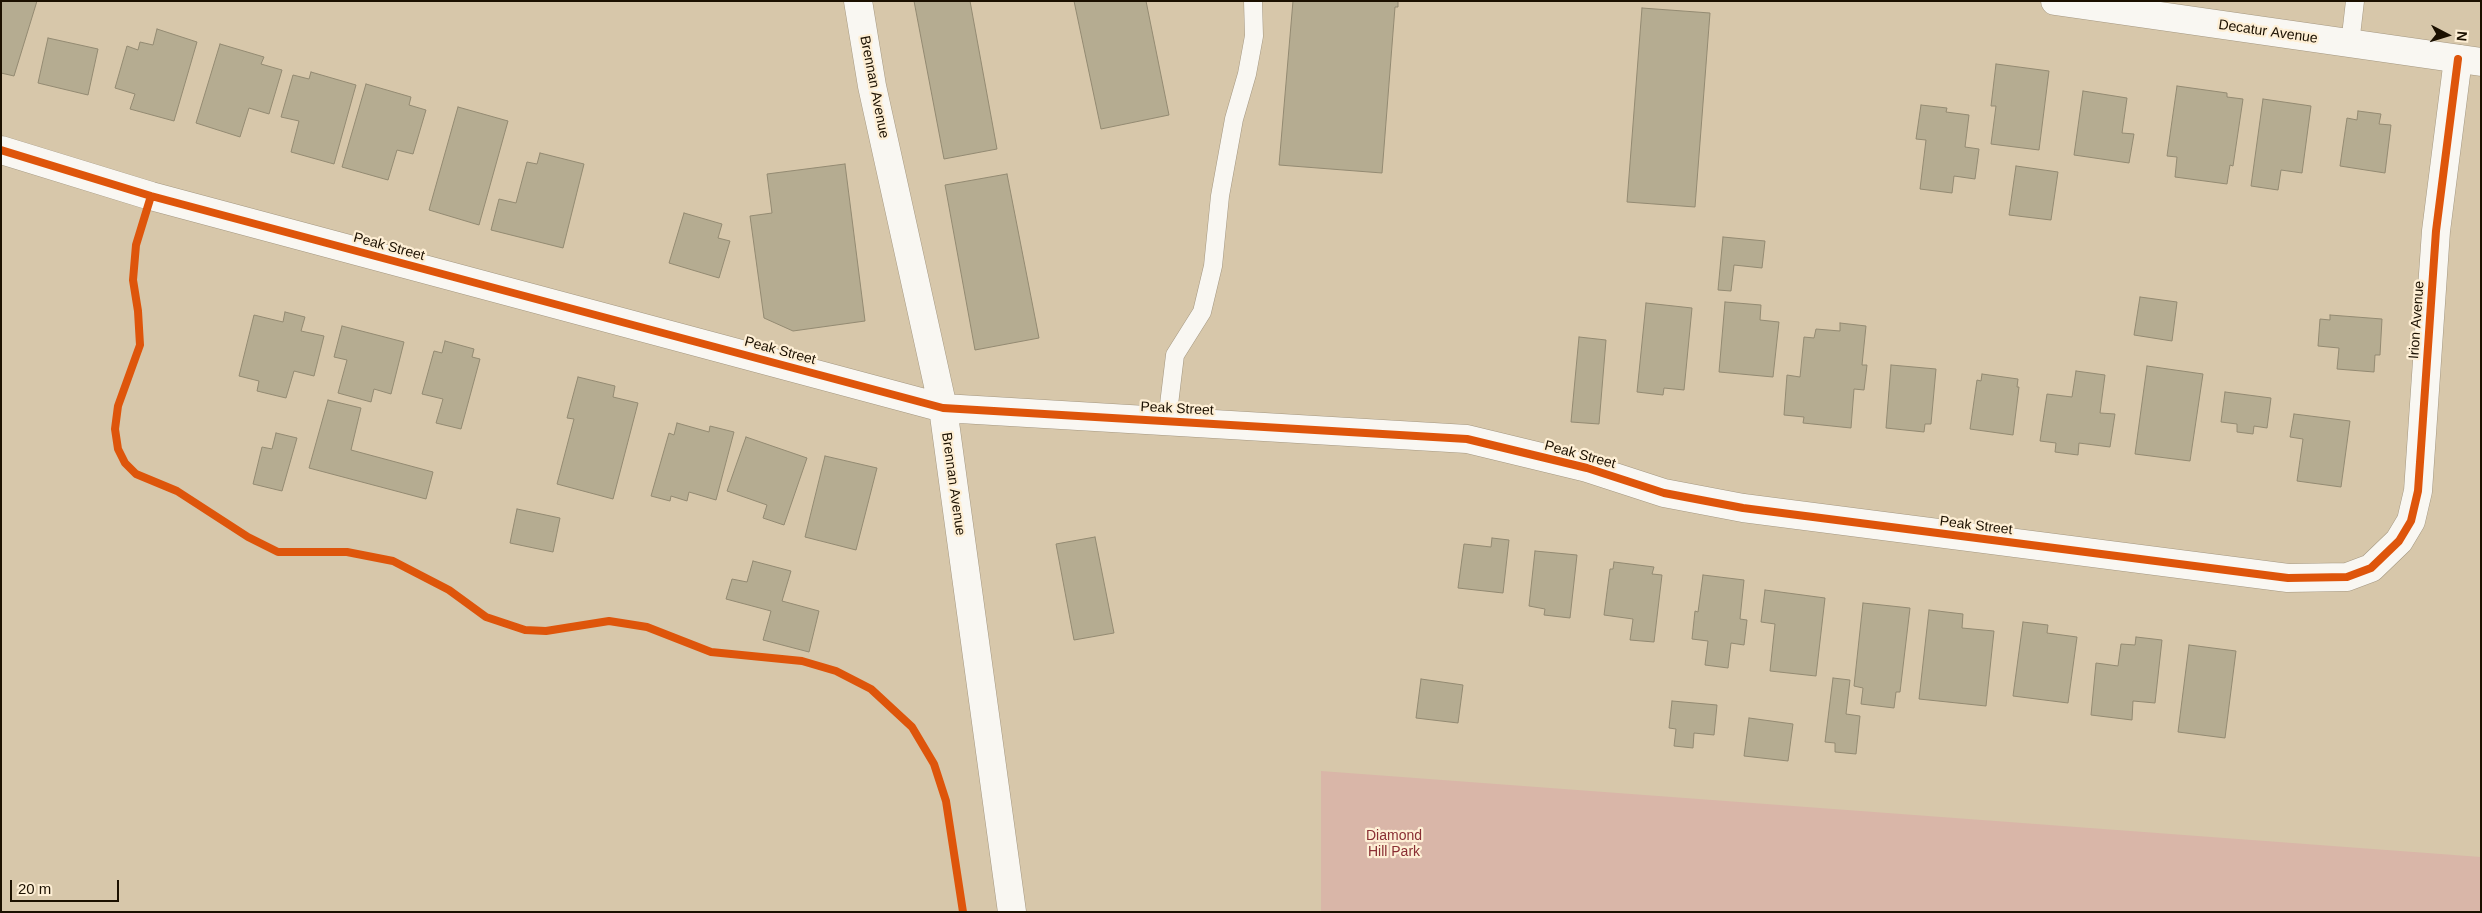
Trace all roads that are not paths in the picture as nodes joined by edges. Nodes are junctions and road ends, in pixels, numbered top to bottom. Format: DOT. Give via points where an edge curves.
graph roads {
  1 [pos="858,1"];
  2 [pos="1253,1"];
  3 [pos="2055,1"];
  4 [pos="2355,1"];
  5 [pos="2350,44"];
  6 [pos="2469,60"];
  7 [pos="1,150"];
  8 [pos="943,408"];
  9 [pos="1167,421"];
  10 [pos="2371,568"];
  11 [pos="1012,912"];
  1 -- 8 [label="street, Brennan Avenue" via="872,86"];
  2 -- 9 [label="lane" via="1254,36 1220,196 1213,266 1202,312 1175,355"];
  3 -- 5 [label="street, Decatur Avenue"];
  4 -- 5 [label="lane"];
  5 -- 6 [label="street, Decatur Avenue"];
  6 -- 10 [label="street, Irion Avenue" via="2436,231 2418,491 2411,521 2399,542"];
  7 -- 8 [label="street, Peak Street" via="160,198"];
  8 -- 9 [label="street, Peak Street"];
  8 -- 11 [label="street, Brennan Avenue"];
  9 -- 10 [label="street, Peak Street" via="1467,439 1587,468 1664,493 1743,508 2288,578 2347,576"];
}
